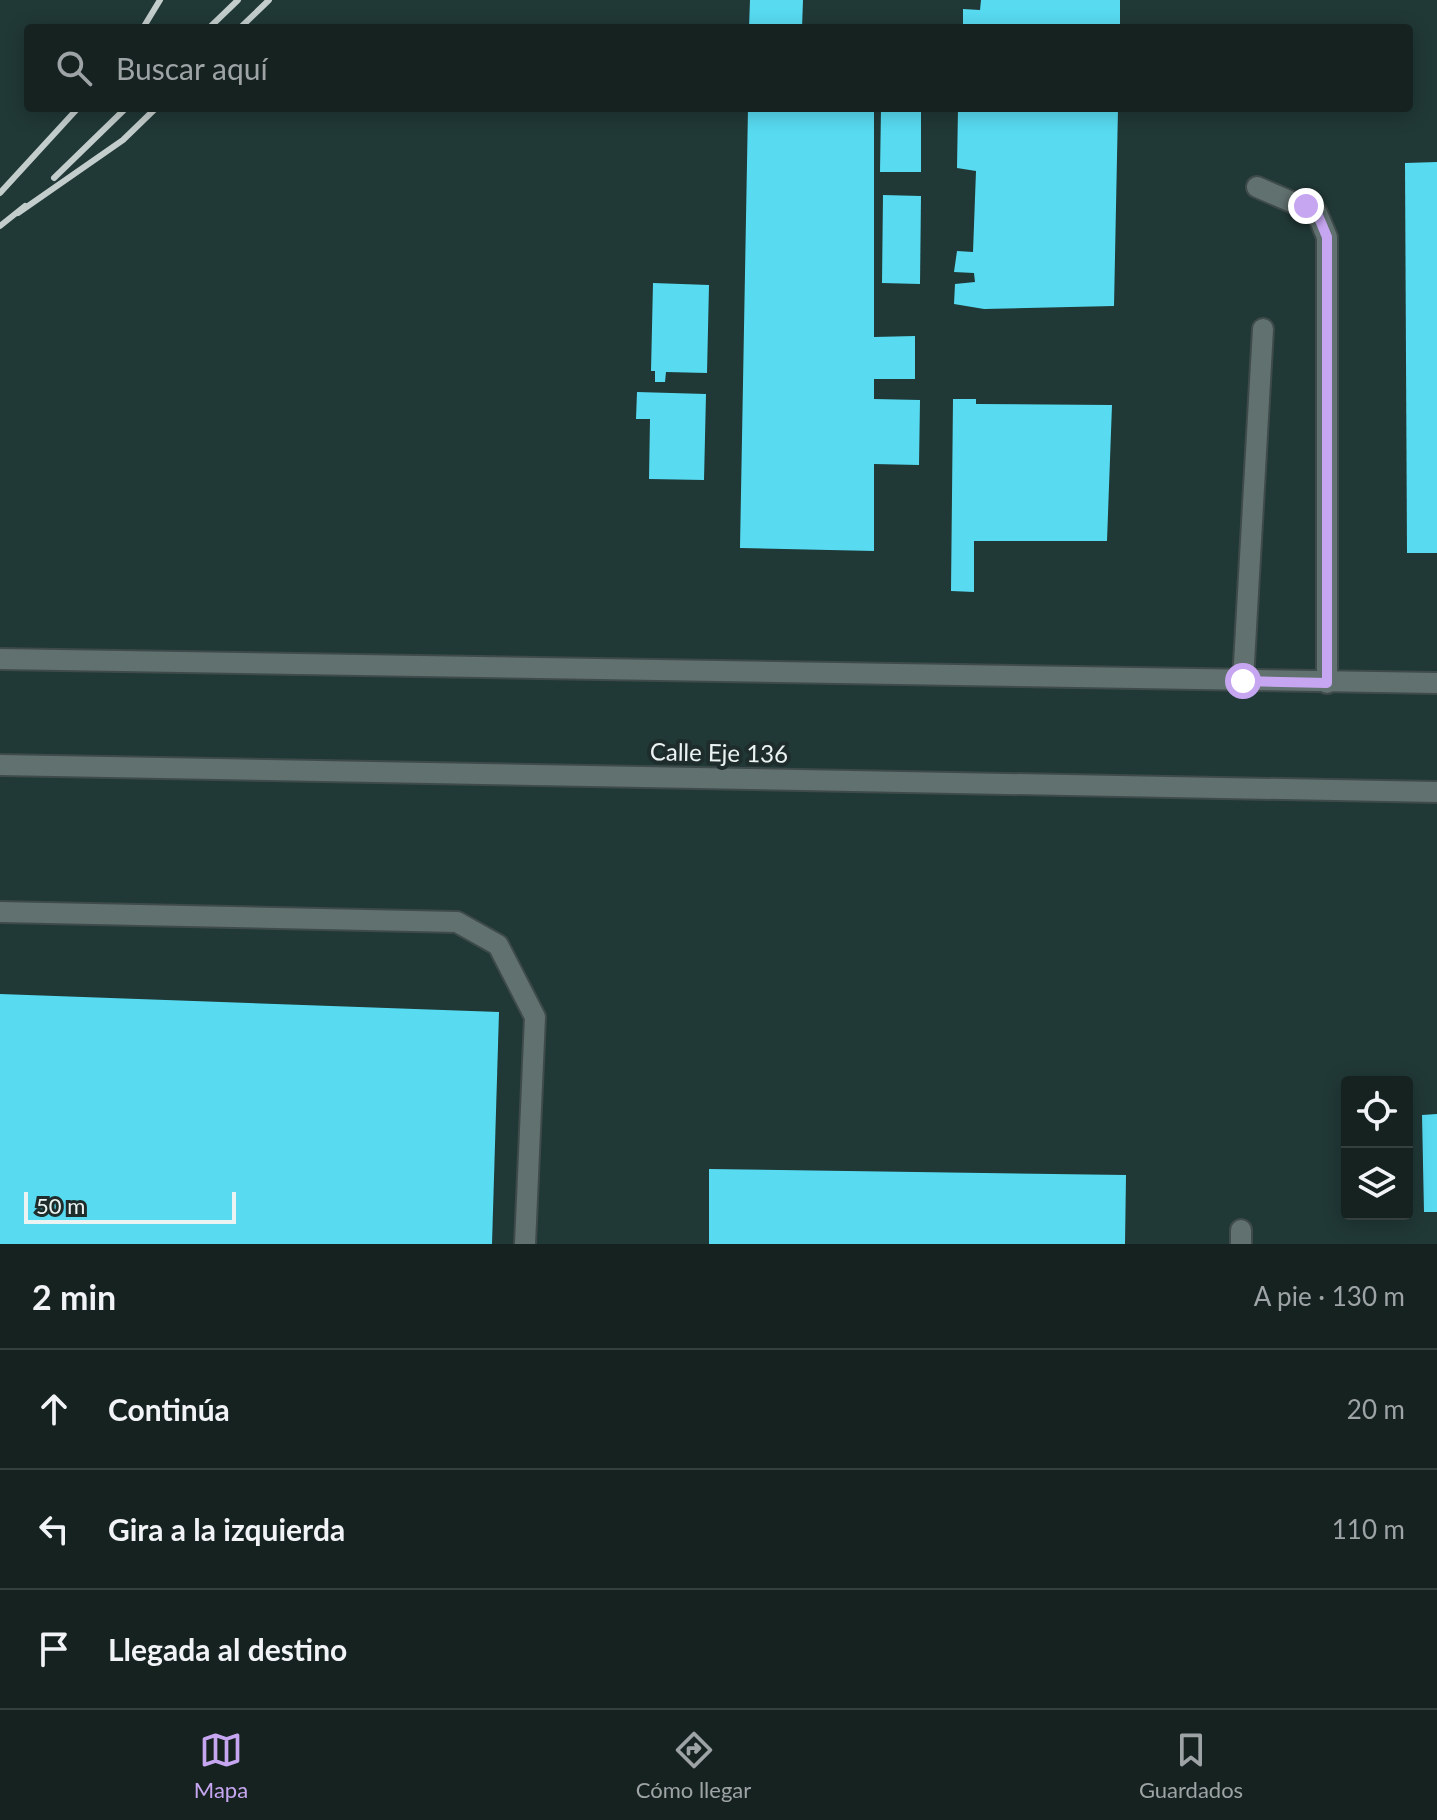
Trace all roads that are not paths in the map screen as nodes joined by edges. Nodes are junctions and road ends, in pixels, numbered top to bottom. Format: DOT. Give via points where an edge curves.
graph roads {
  1 [pos="1257,187"];
  2 [pos="1263,329"];
  3 [pos="0,659"];
  4 [pos="1243,681"];
  5 [pos="1327,683"];
  6 [pos="1437,683"];
  7 [pos="0,765"];
  8 [pos="1437,792"];
  9 [pos="0,912"];
  10 [pos="525,1244"];
  1 -- 5 [label="street" via="1317,213 1327,237"];
  2 -- 4 [label="street"];
  3 -- 4 [label="street"];
  4 -- 5 [label="street"];
  5 -- 6 [label="street"];
  7 -- 8 [label="street, Calle Eje 136"];
  9 -- 10 [label="street" via="457,922 498,945 535,1017"];
}
